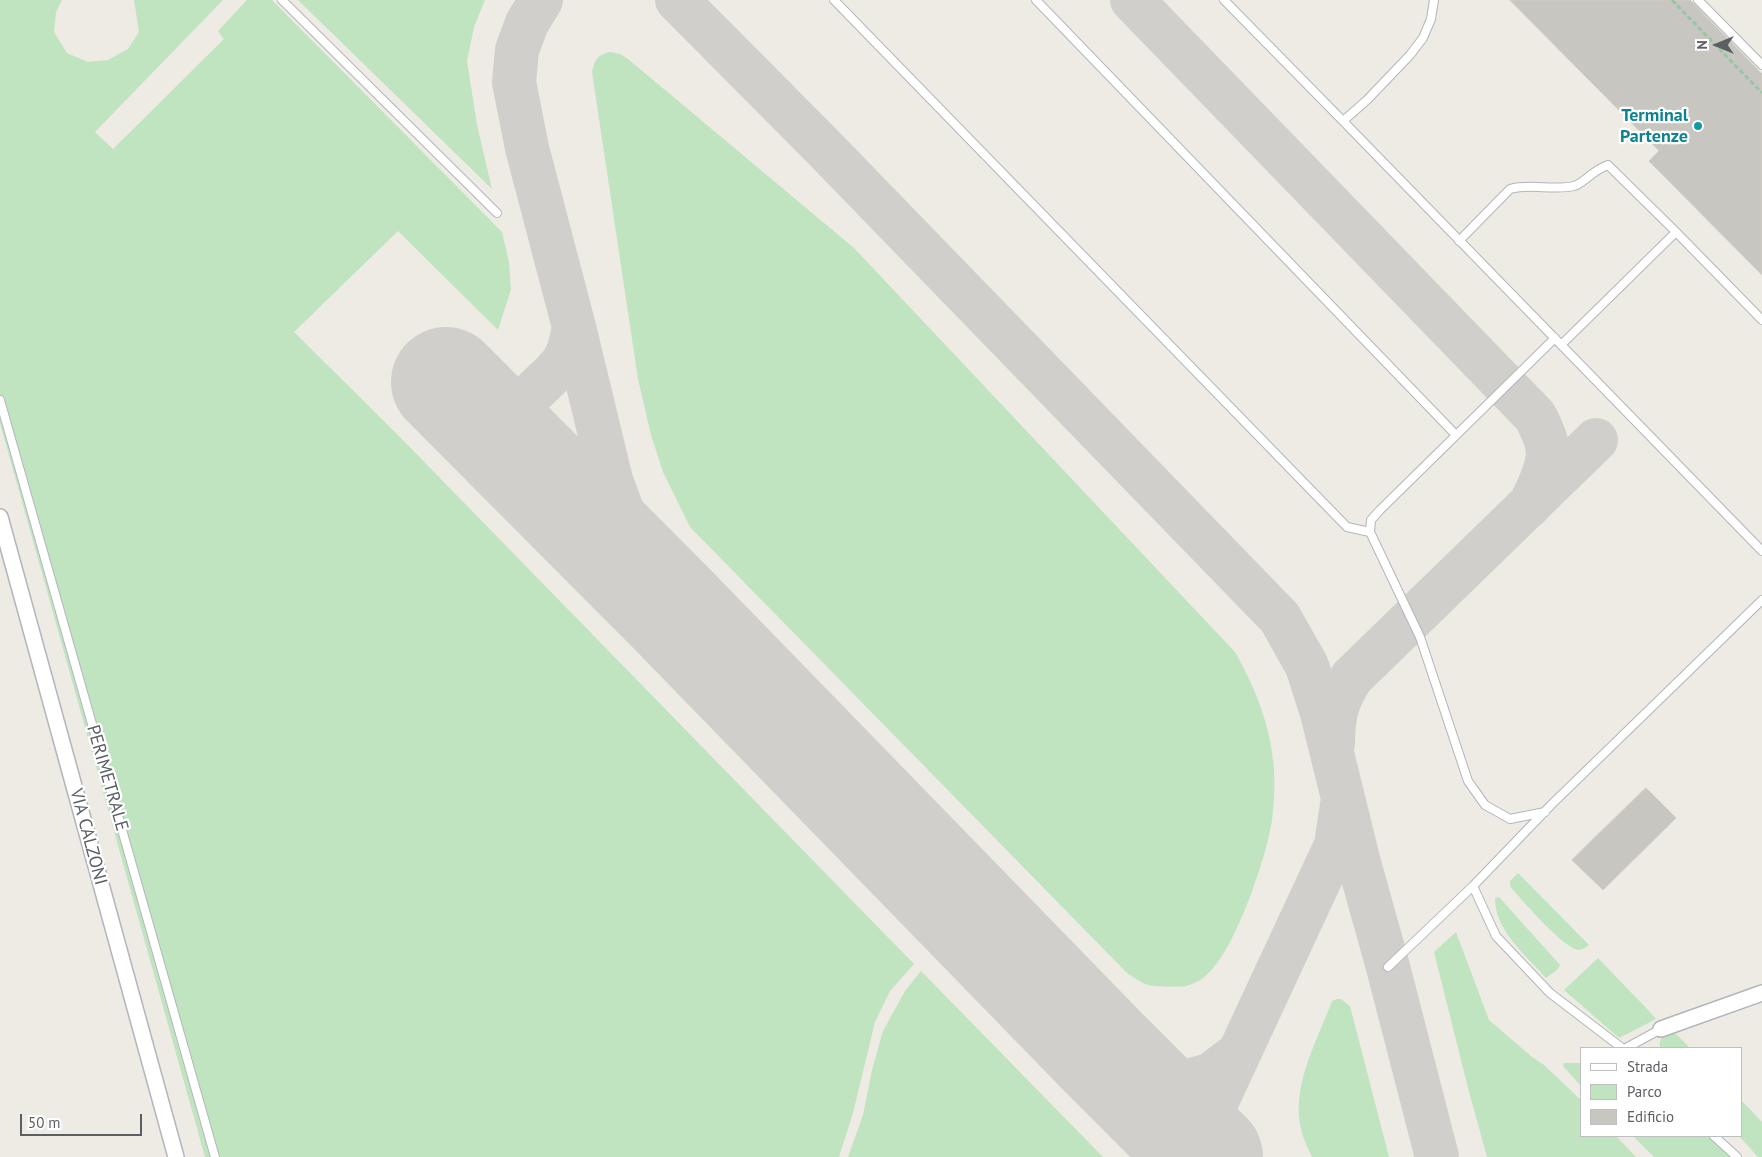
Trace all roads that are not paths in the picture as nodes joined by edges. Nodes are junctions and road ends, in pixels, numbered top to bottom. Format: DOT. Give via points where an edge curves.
graph roads {
  1 [pos="282,0"];
  2 [pos="834,0"];
  3 [pos="1036,0"];
  4 [pos="1224,0"];
  5 [pos="1434,0"];
  6 [pos="1698,0"];
  7 [pos="1762,65"];
  8 [pos="1342,121"];
  9 [pos="497,213"];
  10 [pos="1676,232"];
  11 [pos="1459,241"];
  12 [pos="1762,320"];
  13 [pos="1554,338"];
  14 [pos="1561,345"];
  15 [pos="0,400"];
  16 [pos="1456,435"];
  17 [pos="0,517"];
  18 [pos="1370,532"];
  19 [pos="1762,551"];
  20 [pos="1762,600"];
  21 [pos="1545,812"];
  22 [pos="1473,886"];
  23 [pos="1388,967"];
  24 [pos="1762,993"];
  25 [pos="1660,1030"];
  26 [pos="1623,1047"];
  27 [pos="1626,1047"];
  28 [pos="1715,1137"];
  29 [pos="176,1157"];
  30 [pos="215,1157"];
  31 [pos="1737,1157"];
  1 -- 9 [label="lane"];
  2 -- 18 [label="lane" via="1347,527"];
  3 -- 16 [label="lane"];
  4 -- 8 [label="lane"];
  5 -- 8 [label="lane" via="1423,38 1367,100"];
  6 -- 7 [label="lane"];
  8 -- 11 [label="lane"];
  10 -- 11 [label="lane" via="1608,165 1598,168 1577,185 1510,189"];
  10 -- 12 [label="lane"];
  10 -- 14 [label="lane"];
  11 -- 13 [label="lane"];
  13 -- 14 [label="lane"];
  13 -- 16 [label="lane"];
  14 -- 19 [label="lane"];
  15 -- 30 [label="lane, PERIMETRALE"];
  16 -- 18 [label="lane" via="1371,520"];
  17 -- 29 [label="street, VIA CALZONI"];
  18 -- 21 [label="lane" via="1420,637 1468,782 1485,805 1510,818"];
  20 -- 21 [label="lane"];
  21 -- 22 [label="lane"];
  22 -- 23 [label="lane"];
  22 -- 26 [label="lane" via="1496,936 1550,993"];
  24 -- 25 [label="street"];
  25 -- 27 [label="lane"];
  28 -- 31 [label="lane"];
}
